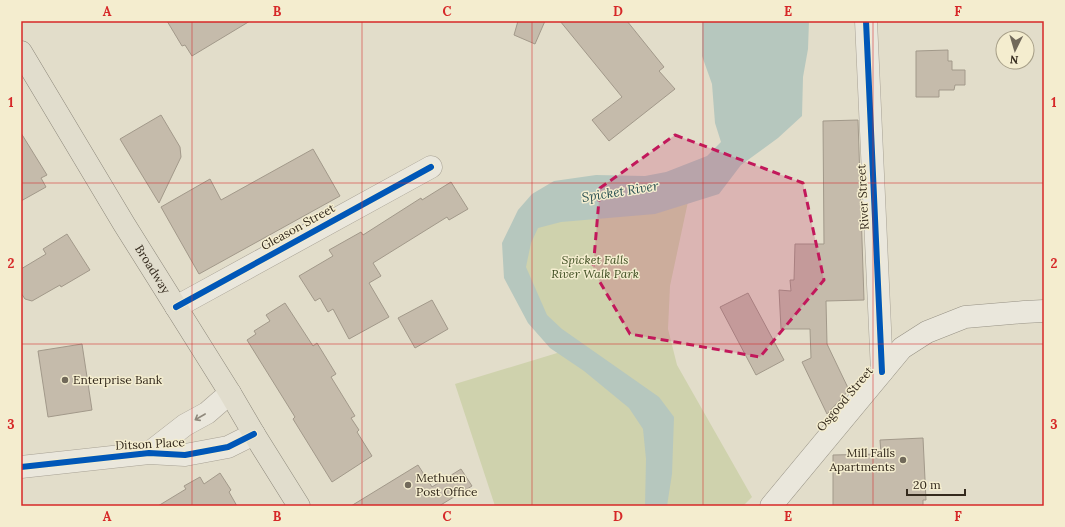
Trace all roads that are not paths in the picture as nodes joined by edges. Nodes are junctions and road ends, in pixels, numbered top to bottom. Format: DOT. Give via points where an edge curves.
graph roads {
  1 [pos="866,21"];
  2 [pos="21,52"];
  3 [pos="431,167"];
  4 [pos="176,307"];
  5 [pos="1044,311"];
  6 [pos="882,372"];
  7 [pos="230,393"];
  8 [pos="254,434"];
  9 [pos="149,453"];
  10 [pos="21,467"];
  11 [pos="299,506"];
  12 [pos="771,506"];
  1 -- 6 [label="street, River Street"];
  2 -- 4 [label="main road, Broadway"];
  3 -- 4 [label="street, Gleason Street"];
  4 -- 7 [label="main road, Broadway"];
  5 -- 6 [label="street, Osgood Street" via="965,317 928,332 902,348"];
  6 -- 12 [label="street, Osgood Street"];
  7 -- 8 [label="main road, Broadway"];
  7 -- 9 [label="street, Ditson Place, one-way" via="207,413 185,425"];
  8 -- 9 [label="street, Ditson Place" via="231,446 221,448 185,454"];
  8 -- 11 [label="main road, Broadway"];
  9 -- 10 [label="street, Ditson Place"];
}
